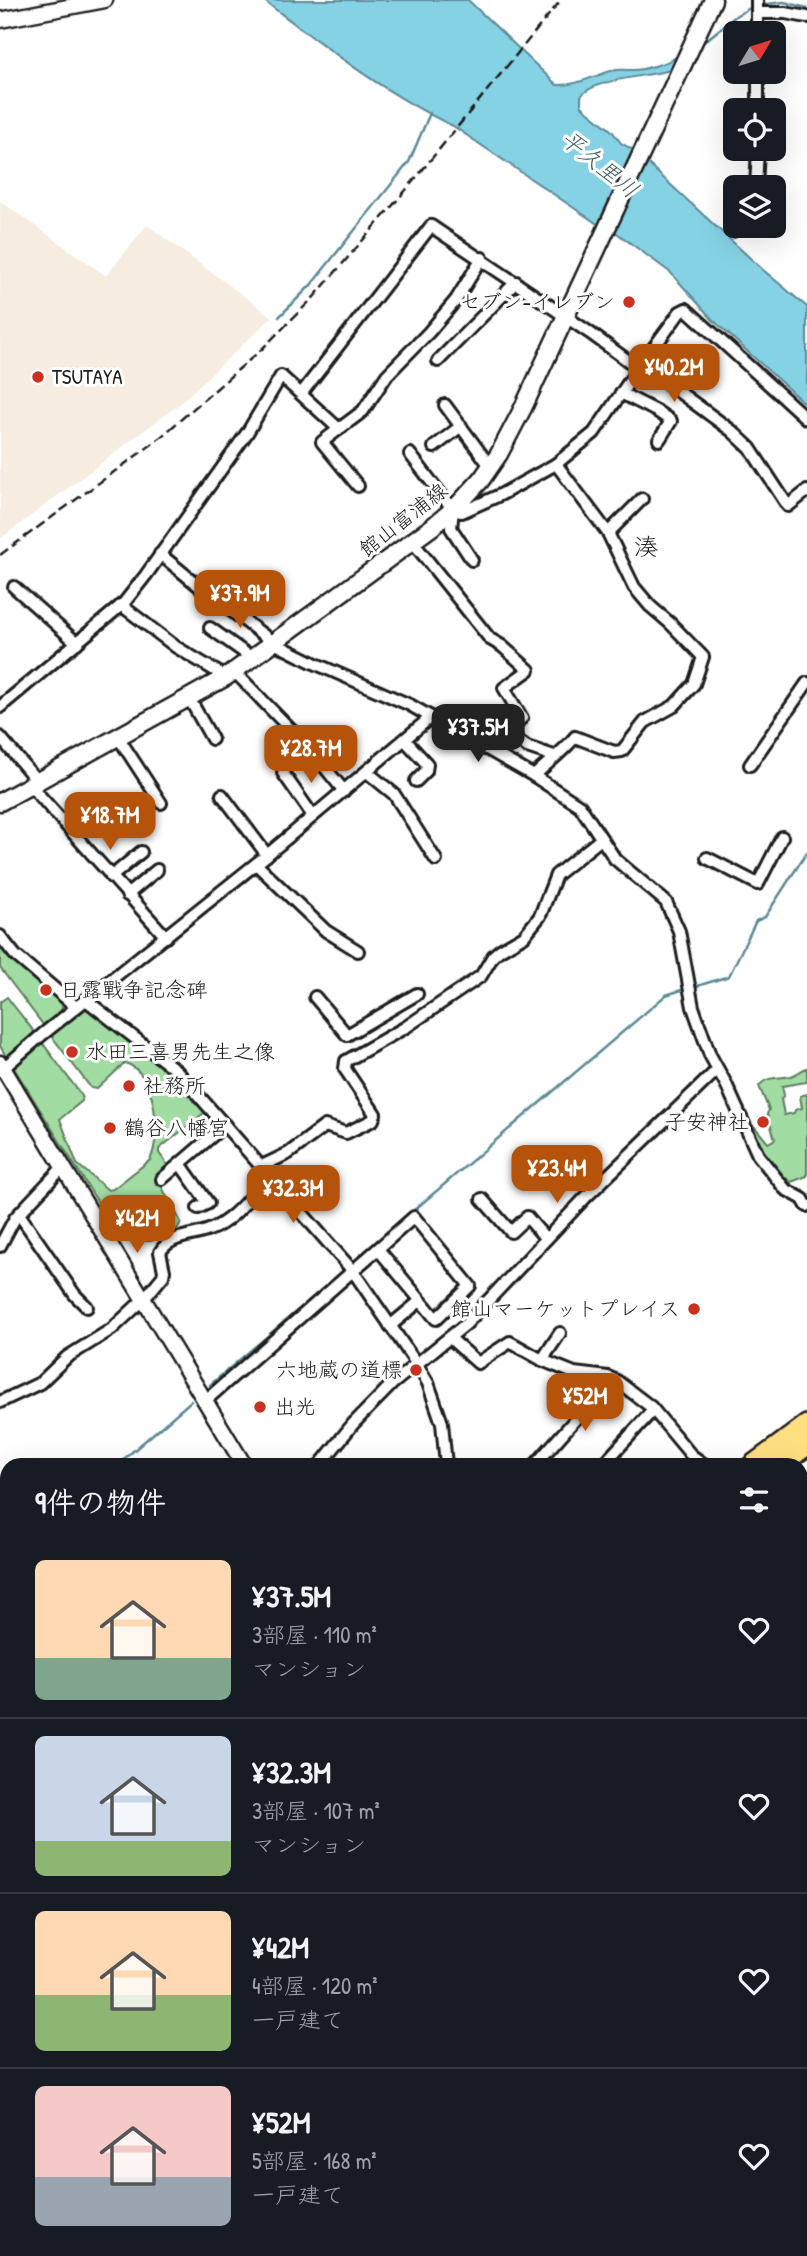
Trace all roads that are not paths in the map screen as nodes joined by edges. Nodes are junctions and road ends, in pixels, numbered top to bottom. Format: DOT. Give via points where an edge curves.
graph roads {
  1 [pos="104,0"];
  2 [pos="713,0"];
  3 [pos="757,7"];
  4 [pos="807,17"];
  5 [pos="0,20"];
  6 [pos="482,258"];
  7 [pos="516,282"];
  8 [pos="566,317"];
  9 [pos="438,361"];
  10 [pos="639,366"];
  11 [pos="621,393"];
  12 [pos="301,394"];
  13 [pos="445,405"];
  14 [pos="807,419"];
  15 [pos="461,426"];
  16 [pos="339,429"];
  17 [pos="659,440"];
  18 [pos="434,447"];
  19 [pos="410,454"];
  20 [pos="556,464"];
  21 [pos="490,466"];
  22 [pos="358,486"];
  23 [pos="807,491"];
  24 [pos="642,499"];
  25 [pos="453,510"];
  26 [pos="608,533"];
  27 [pos="412,541"];
  28 [pos="160,554"];
  29 [pos="472,560"];
  30 [pos="14,587"];
  31 [pos="121,605"];
  32 [pos="210,628"];
  33 [pos="274,642"];
  34 [pos="77,643"];
  35 [pos="253,658"];
  36 [pos="230,674"];
  37 [pos="807,683"];
  38 [pos="189,698"];
  39 [pos="0,707"];
  40 [pos="431,717"];
  41 [pos="506,732"];
  42 [pos="0,737"];
  43 [pos="118,737"];
  44 [pos="212,739"];
  45 [pos="405,740"];
  46 [pos="485,749"];
  47 [pos="554,756"];
  48 [pos="750,765"];
  49 [pos="367,772"];
  50 [pos="283,773"];
  51 [pos="534,776"];
  52 [pos="416,780"];
  53 [pos="34,784"];
  54 [pos="344,791"];
  55 [pos="222,795"];
  56 [pos="0,803"];
  57 [pos="161,803"];
  58 [pos="313,816"];
  59 [pos="782,837"];
  60 [pos="601,839"];
  61 [pos="141,852"];
  62 [pos="267,855"];
  63 [pos="707,858"];
  64 [pos="436,860"];
  65 [pos="256,864"];
  66 [pos="157,870"];
  67 [pos="111,877"];
  68 [pos="127,895"];
  69 [pos="0,936"];
  70 [pos="166,937"];
  71 [pos="358,951"];
  72 [pos="417,994"];
  73 [pos="315,997"];
  74 [pos="86,1000"];
  75 [pos="76,1007"];
  76 [pos="1,1068"];
  77 [pos="717,1070"];
  78 [pos="225,1125"];
  79 [pos="181,1165"];
  80 [pos="262,1166"];
  81 [pos="62,1167"];
  82 [pos="270,1175"];
  83 [pos="162,1179"];
  84 [pos="482,1199"];
  85 [pos="807,1206"];
  86 [pos="198,1208"];
  87 [pos="19,1214"];
  88 [pos="545,1239"];
  89 [pos="0,1246"];
  90 [pos="378,1249"];
  91 [pos="350,1268"];
  92 [pos="144,1299"];
  93 [pos="420,1301"];
  94 [pos="87,1307"];
  95 [pos="390,1326"];
  96 [pos="560,1333"];
  97 [pos="450,1338"];
  98 [pos="542,1360"];
  99 [pos="416,1363"];
  100 [pos="611,1379"];
  101 [pos="205,1401"];
  102 [pos="0,1402"];
  103 [pos="653,1410"];
  104 [pos="807,1425"];
  105 [pos="807,1445"];
  106 [pos="240,1458"];
  107 [pos="326,1458"];
  108 [pos="445,1458"];
  109 [pos="541,1458"];
  110 [pos="609,1458"];
  111 [pos="695,1458"];
  112 [pos="762,1458"];
  113 [pos="789,1458"];
  1 -- 5 [label="street"];
  2 -- 8 [label="main road, 館山富浦線"];
  3 -- 4 [label="street"];
  6 -- 7 [label="street"];
  6 -- 12 [label="street" via="431,226"];
  6 -- 16 [label="street" via="456,299 387,375 363,411"];
  7 -- 8 [label="street"];
  7 -- 9 [label="street"];
  8 -- 10 [label="street"];
  8 -- 21 [label="main road, 館山富浦線"];
  10 -- 11 [label="street"];
  10 -- 14 [label="street" via="686,309"];
  10 -- 23 [label="street" via="733,431 789,506"];
  11 -- 17 [label="street" via="671,421"];
  11 -- 20 [label="street" via="594,433"];
  12 -- 16 [label="street"];
  12 -- 28 [label="street" via="281,376 247,433"];
  13 -- 15 [label="street"];
  15 -- 18 [label="street"];
  15 -- 21 [label="street"];
  16 -- 22 [label="street" via="322,442"];
  19 -- 25 [label="street"];
  20 -- 25 [label="street" via="462,512"];
  20 -- 26 [label="street"];
  21 -- 25 [label="main road, 館山富浦線"];
  24 -- 26 [label="street"];
  25 -- 27 [label="main road, 館山富浦線"];
  25 -- 29 [label="street" via="451,528"];
  26 -- 47 [label="street" via="634,587 703,657 700,670 674,706 645,722 622,751 575,737"];
  27 -- 33 [label="main road, 館山富浦線"];
  27 -- 41 [label="street" via="490,639 529,670 504,688 522,718"];
  28 -- 31 [label="street"];
  28 -- 33 [label="street"];
  30 -- 34 [label="street"];
  31 -- 34 [label="street"];
  31 -- 36 [label="street" via="176,646"];
  32 -- 35 [label="street"];
  33 -- 35 [label="main road, 館山富浦線"];
  33 -- 40 [label="street"];
  34 -- 39 [label="street"];
  35 -- 36 [label="main road, 館山富浦線"];
  36 -- 38 [label="main road, 館山富浦線"];
  36 -- 54 [label="street" via="301,738"];
  37 -- 48 [label="street"];
  38 -- 43 [label="main road, 館山富浦線"];
  38 -- 44 [label="street"];
  40 -- 45 [label="street"];
  40 -- 46 [label="street"];
  41 -- 46 [label="street"];
  41 -- 47 [label="street" via="527,747"];
  42 -- 53 [label="street"];
  43 -- 53 [label="main road, 館山富浦線"];
  43 -- 57 [label="street"];
  45 -- 49 [label="street"];
  45 -- 52 [label="street" via="428,764"];
  46 -- 51 [label="street"];
  47 -- 51 [label="street"];
  49 -- 54 [label="street"];
  49 -- 64 [label="street" via="394,794"];
  50 -- 58 [label="street"];
  51 -- 60 [label="street" via="580,806"];
  53 -- 56 [label="main road, 館山富浦線"];
  53 -- 67 [label="street"];
  54 -- 58 [label="street"];
  55 -- 62 [label="street"];
  58 -- 62 [label="street"];
  59 -- 63 [label="street" via="758,884"];
  60 -- 77 [label="street" via="622,867 666,902 679,931 698,1024"];
  60 -- 80 [label="street" via="556,875 540,916 524,936 493,956 481,976 346,1061 345,1069 375,1114 373,1120 346,1133 325,1126"];
  61 -- 67 [label="street"];
  62 -- 65 [label="street"];
  65 -- 70 [label="street"];
  65 -- 71 [label="street" via="326,931"];
  66 -- 68 [label="street"];
  67 -- 68 [label="street"];
  68 -- 70 [label="street"];
  69 -- 75 [label="street" via="15,955"];
  70 -- 74 [label="street"];
  72 -- 73 [label="street" via="346,1035"];
  74 -- 75 [label="street"];
  74 -- 78 [label="street" via="177,1071"];
  75 -- 76 [label="street"];
  76 -- 81 [label="street"];
  77 -- 85 [label="street" via="758,1155"];
  77 -- 88 [label="street"];
  78 -- 79 [label="street"];
  78 -- 80 [label="street"];
  79 -- 83 [label="street"];
  79 -- 86 [label="street" via="208,1203"];
  80 -- 82 [label="street"];
  81 -- 87 [label="street"];
  81 -- 92 [label="street"];
  82 -- 91 [label="street"];
  82 -- 92 [label="street" via="224,1223 162,1248 163,1276"];
  84 -- 88 [label="street" via="511,1232 527,1217"];
  87 -- 89 [label="street"];
  87 -- 94 [label="street"];
  88 -- 97 [label="street"];
  90 -- 91 [label="street"];
  90 -- 93 [label="street"];
  90 -- 93 [label="street" via="414,1217 470,1286 436,1319"];
  91 -- 95 [label="street"];
  91 -- 101 [label="street"];
  92 -- 101 [label="street"];
  92 -- 102 [label="street" via="40,1383"];
  93 -- 95 [label="street"];
  95 -- 99 [label="street"];
  96 -- 98 [label="street"];
  97 -- 98 [label="street" via="478,1363 510,1342"];
  97 -- 99 [label="street"];
  98 -- 100 [label="street" via="574,1373"];
  99 -- 107 [label="street" via="353,1424"];
  99 -- 108 [label="street" via="442,1423"];
  100 -- 103 [label="street"];
  100 -- 109 [label="street"];
  101 -- 106 [label="street"];
  103 -- 110 [label="street"];
  103 -- 111 [label="street"];
  104 -- 112 [label="highway"];
  105 -- 113 [label="highway"];
}
